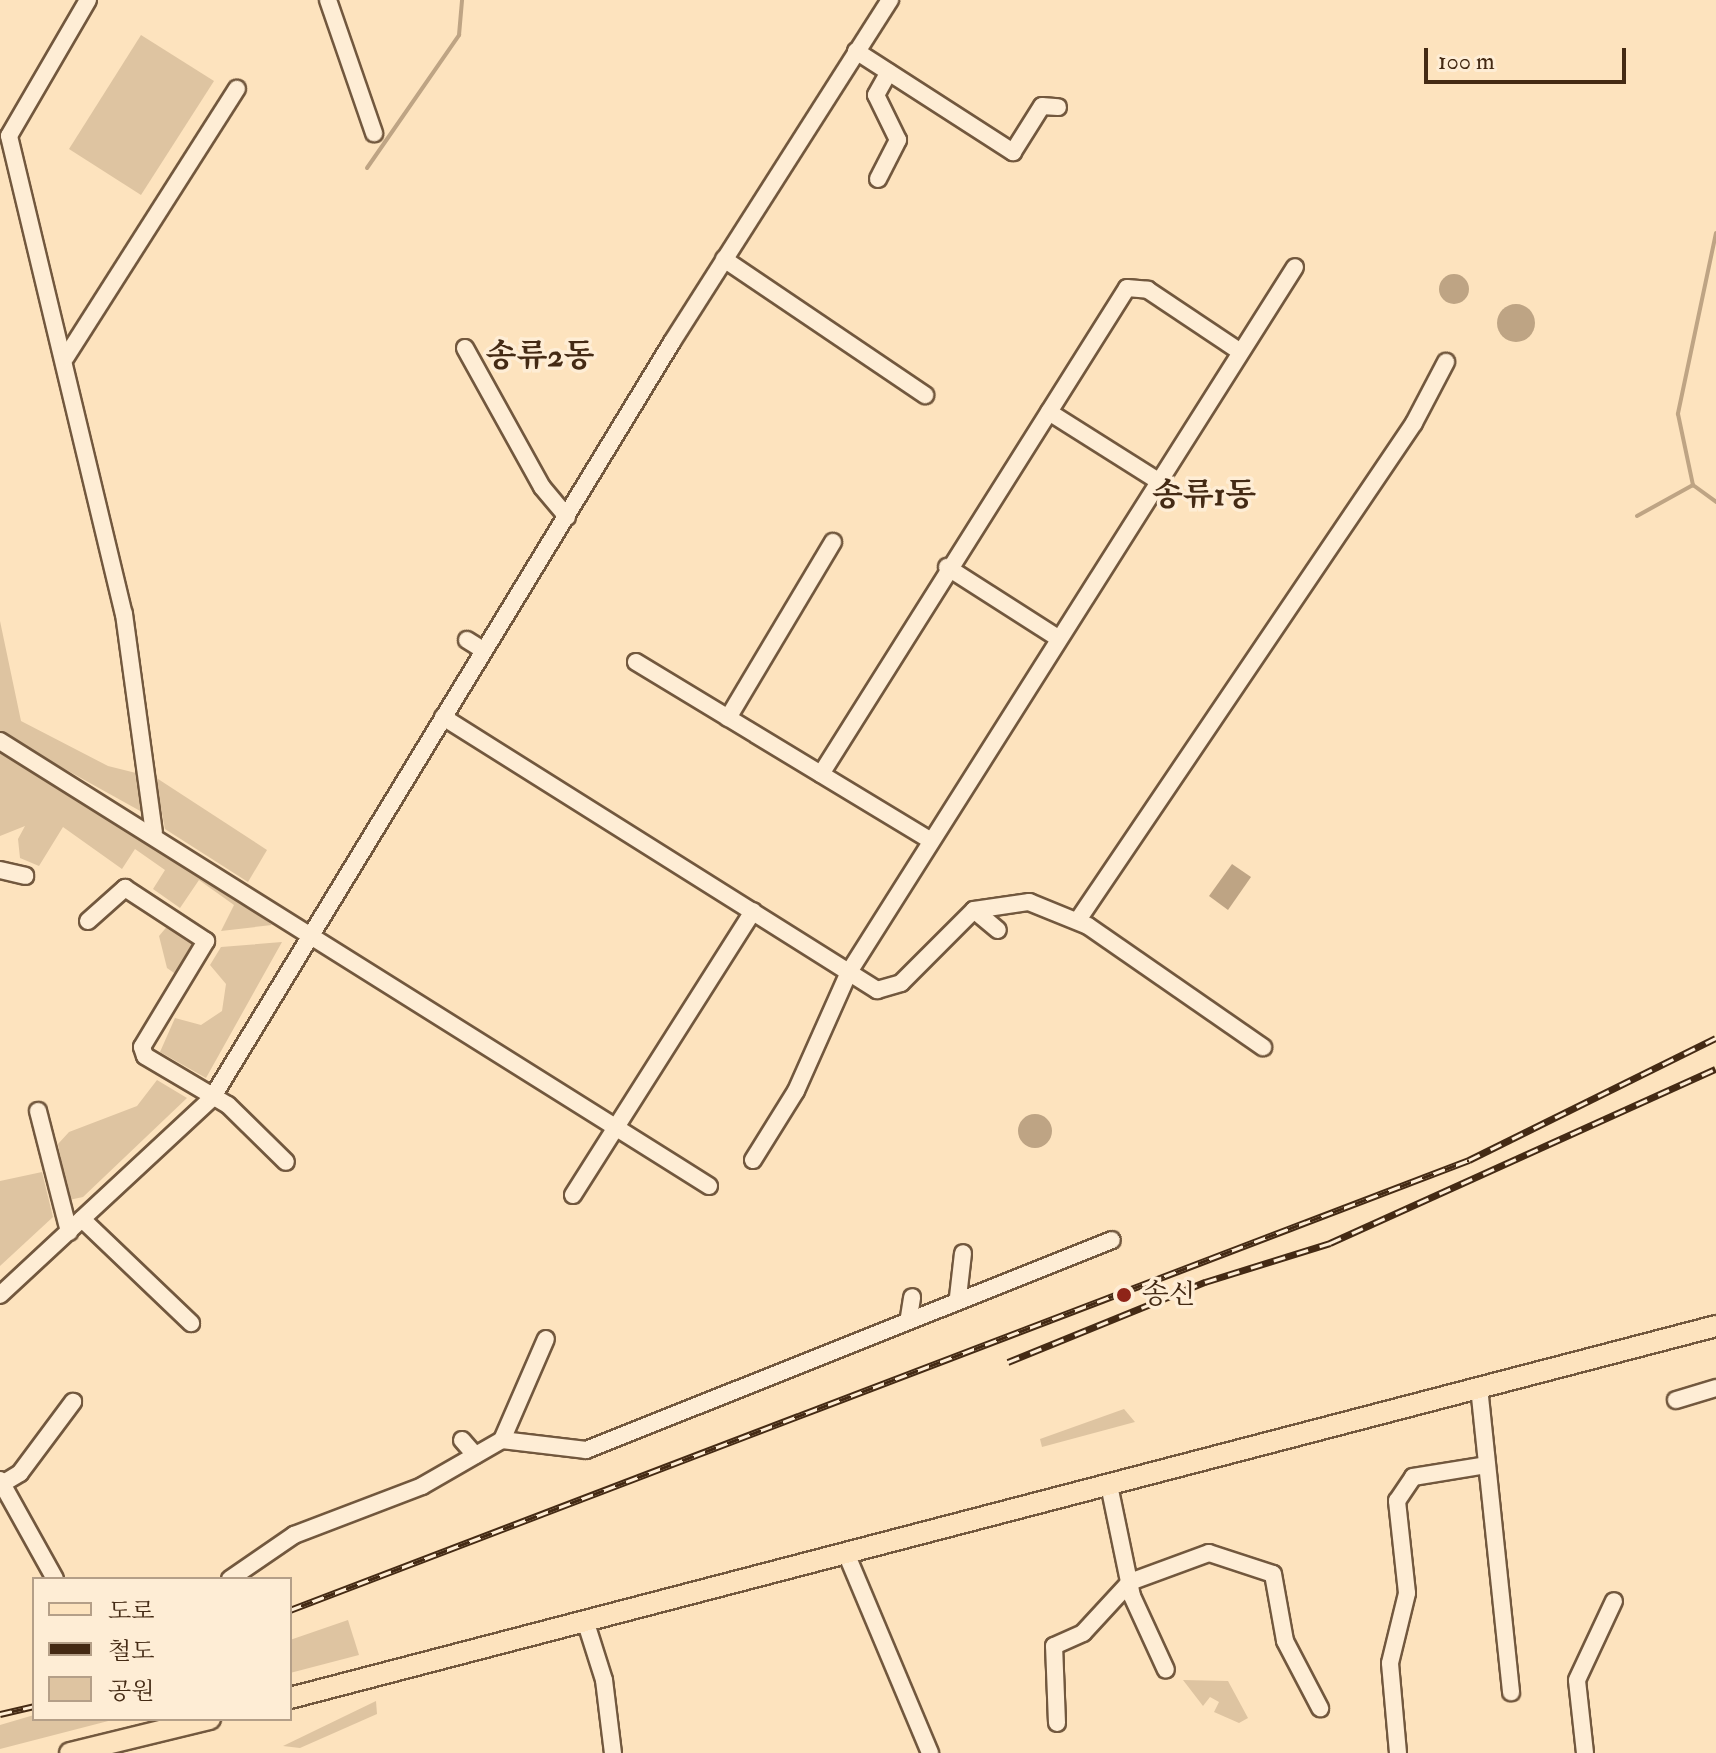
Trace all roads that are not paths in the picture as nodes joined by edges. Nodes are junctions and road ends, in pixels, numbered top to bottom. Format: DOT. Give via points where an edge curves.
graph roads {
  1 [pos="88,0"];
  2 [pos="328,0"];
  3 [pos="890,0"];
  4 [pos="856,51"];
  5 [pos="889,72"];
  6 [pos="237,89"];
  7 [pos="1058,107"];
  8 [pos="374,133"];
  9 [pos="878,179"];
  10 [pos="724,259"];
  11 [pos="1295,267"];
  12 [pos="465,348"];
  13 [pos="1239,351"];
  14 [pos="66,357"];
  15 [pos="1446,362"];
  16 [pos="925,395"];
  17 [pos="1049,412"];
  18 [pos="1155,479"];
  19 [pos="567,517"];
  20 [pos="833,542"];
  21 [pos="947,567"];
  22 [pos="1058,638"];
  23 [pos="467,640"];
  24 [pos="483,650"];
  25 [pos="636,662"];
  26 [pos="443,717"];
  27 [pos="728,718"];
  28 [pos="0,741"];
  29 [pos="821,774"];
  30 [pos="154,832"];
  31 [pos="931,841"];
  32 [pos="0,870"];
  33 [pos="25,876"];
  34 [pos="974,910"];
  35 [pos="753,911"];
  36 [pos="1078,920"];
  37 [pos="88,921"];
  38 [pos="998,930"];
  39 [pos="310,935"];
  40 [pos="849,972"];
  41 [pos="1263,1047"];
  42 [pos="212,1098"];
  43 [pos="38,1111"];
  44 [pos="616,1129"];
  45 [pos="753,1160"];
  46 [pos="286,1162"];
  47 [pos="709,1186"];
  48 [pos="573,1195"];
  49 [pos="82,1219"];
  50 [pos="69,1232"];
  51 [pos="1112,1240"];
  52 [pos="963,1253"];
  53 [pos="0,1295"];
  54 [pos="912,1297"];
  55 [pos="958,1297"];
  56 [pos="909,1317"];
  57 [pos="191,1323"];
  58 [pos="1716,1327"];
  59 [pos="546,1339"];
  60 [pos="1479,1387"];
  61 [pos="1716,1388"];
  62 [pos="1676,1400"];
  63 [pos="73,1402"];
  64 [pos="462,1440"];
  65 [pos="502,1440"];
  66 [pos="475,1455"];
  67 [pos="1486,1465"];
  68 [pos="1,1482"];
  69 [pos="1109,1485"];
  70 [pos="846,1553"];
  71 [pos="54,1577"];
  72 [pos="233,1577"];
  73 [pos="1130,1582"];
  74 [pos="1614,1601"];
  75 [pos="585,1620"];
  76 [pos="1166,1670"];
  77 [pos="1511,1692"];
  78 [pos="292,1697"];
  79 [pos="1320,1708"];
  80 [pos="202,1721"];
  81 [pos="1057,1723"];
  82 [pos="70,1753"];
  83 [pos="613,1753"];
  84 [pos="930,1753"];
  85 [pos="1398,1753"];
  86 [pos="1585,1753"];
  1 -- 14 [label="street" via="9,136"];
  2 -- 8 [label="street"];
  3 -- 4 [label="street"];
  4 -- 5 [label="street"];
  4 -- 10 [label="street"];
  5 -- 7 [label="street" via="1013,152 1042,106"];
  5 -- 9 [label="street" via="876,95 898,140"];
  6 -- 14 [label="street"];
  10 -- 16 [label="street"];
  10 -- 19 [label="street"];
  11 -- 13 [label="street"];
  12 -- 19 [label="street" via="542,487"];
  13 -- 17 [label="street" via="1135,285"];
  13 -- 18 [label="street"];
  14 -- 30 [label="street" via="124,614"];
  15 -- 36 [label="street" via="1361,508"];
  17 -- 18 [label="street"];
  17 -- 21 [label="street"];
  18 -- 22 [label="street"];
  19 -- 24 [label="street"];
  20 -- 27 [label="street"];
  21 -- 22 [label="street"];
  21 -- 29 [label="street"];
  22 -- 31 [label="street"];
  23 -- 24 [label="street"];
  24 -- 26 [label="street"];
  25 -- 27 [label="street"];
  26 -- 35 [label="street"];
  26 -- 39 [label="street"];
  27 -- 29 [label="street"];
  28 -- 30 [label="street"];
  29 -- 31 [label="street"];
  30 -- 39 [label="street"];
  31 -- 40 [label="street"];
  32 -- 33 [label="street"];
  34 -- 36 [label="street" via="1029,902"];
  34 -- 38 [label="street"];
  34 -- 40 [label="street" via="888,991"];
  35 -- 40 [label="street"];
  35 -- 44 [label="street"];
  36 -- 41 [label="street"];
  37 -- 42 [label="street" via="125,888 206,941 142,1047"];
  39 -- 42 [label="street"];
  39 -- 44 [label="street"];
  40 -- 45 [label="street" via="796,1091"];
  42 -- 46 [label="street"];
  42 -- 49 [label="street"];
  43 -- 50 [label="street"];
  44 -- 47 [label="street"];
  44 -- 48 [label="street"];
  49 -- 50 [label="street"];
  49 -- 57 [label="street"];
  50 -- 53 [label="street"];
  51 -- 55 [label="street"];
  52 -- 55 [label="street"];
  54 -- 56 [label="street"];
  55 -- 56 [label="street"];
  56 -- 65 [label="street" via="586,1450"];
  58 -- 60 [label="main road"];
  59 -- 65 [label="street"];
  60 -- 67 [label="street"];
  60 -- 69 [label="main road"];
  61 -- 62 [label="street"];
  63 -- 68 [label="street" via="20,1473"];
  64 -- 66 [label="street"];
  65 -- 66 [label="street"];
  66 -- 72 [label="street" via="422,1486 294,1535"];
  67 -- 77 [label="street"];
  67 -- 85 [label="street" via="1413,1477 1397,1501 1407,1593 1390,1663"];
  68 -- 71 [label="street"];
  69 -- 70 [label="main road"];
  69 -- 73 [label="street"];
  70 -- 75 [label="main road"];
  70 -- 84 [label="street"];
  73 -- 76 [label="street"];
  73 -- 79 [label="street" via="1209,1553 1273,1574 1285,1641"];
  73 -- 81 [label="street" via="1083,1633 1054,1646"];
  74 -- 86 [label="street" via="1577,1680"];
  75 -- 78 [label="main road"];
  75 -- 83 [label="street" via="604,1680"];
  80 -- 82 [label="main road"];
}
